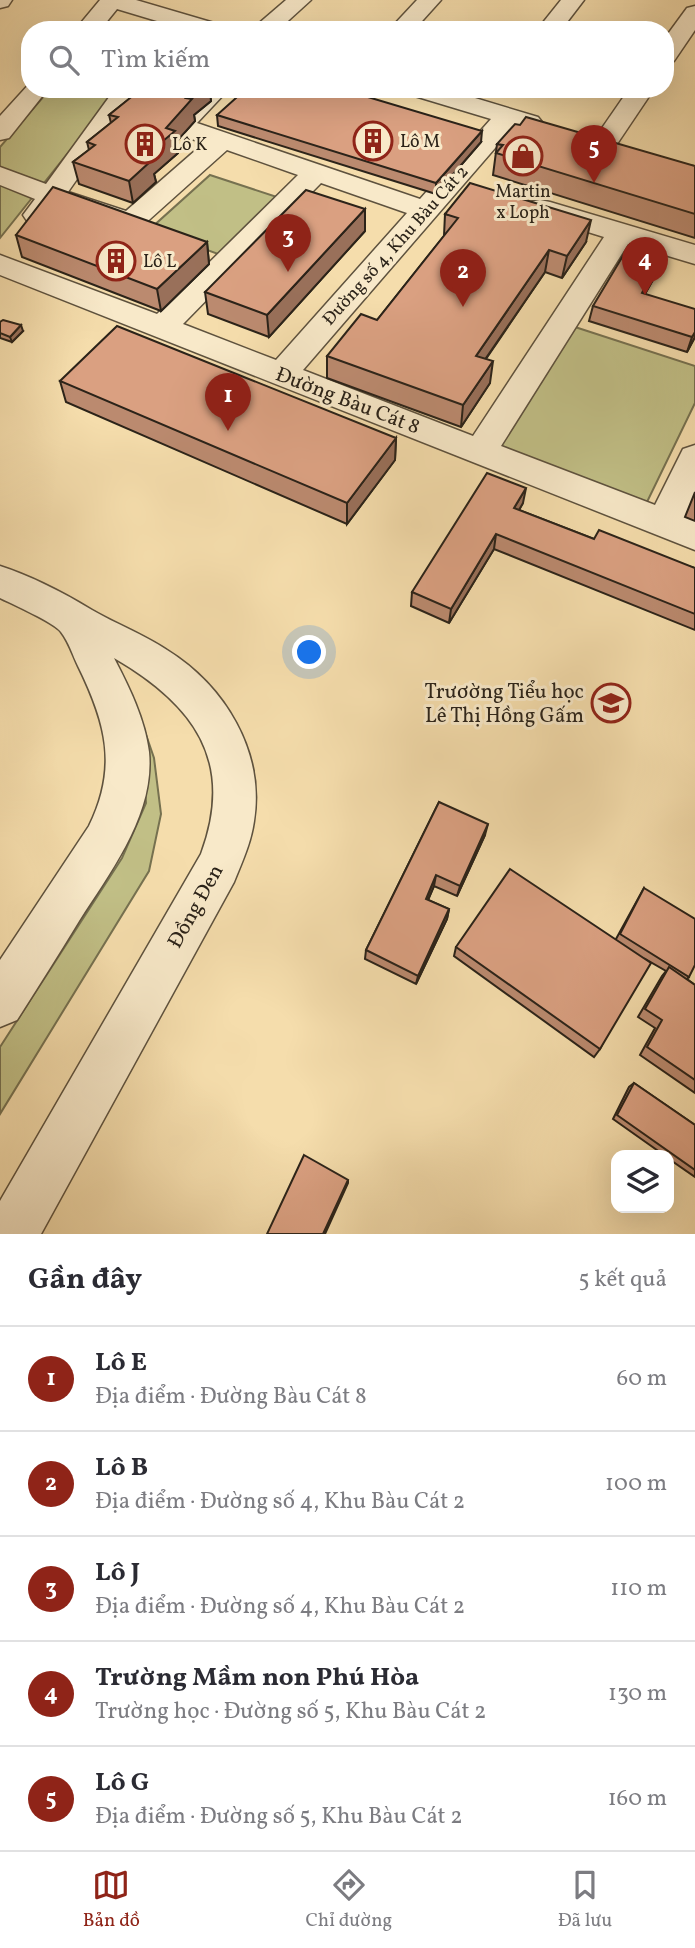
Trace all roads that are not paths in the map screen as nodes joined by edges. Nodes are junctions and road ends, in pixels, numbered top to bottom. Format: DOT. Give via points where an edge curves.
graph roads {
  1 [pos="112,0"];
  2 [pos="300,0"];
  3 [pos="430,0"];
  4 [pos="566,1"];
  5 [pos="695,13"];
  6 [pos="178,17"];
  7 [pos="94,21"];
  8 [pos="274,21"];
  9 [pos="410,21"];
  10 [pos="554,21"];
  11 [pos="674,43"];
  12 [pos="674,56"];
  13 [pos="695,60"];
  14 [pos="28,98"];
  15 [pos="121,98"];
  16 [pos="208,98"];
  17 [pos="462,98"];
  18 [pos="634,98"];
  19 [pos="497,105"];
  20 [pos="547,127"];
  21 [pos="0,132"];
  22 [pos="223,140"];
  23 [pos="630,152"];
  24 [pos="316,172"];
  25 [pos="0,175"];
  26 [pos="50,195"];
  27 [pos="517,201"];
  28 [pos="426,210"];
  29 [pos="621,232"];
  30 [pos="10,253"];
  31 [pos="695,255"];
  32 [pos="162,327"];
  33 [pos="281,374"];
  34 [pos="480,452"];
  35 [pos="695,458"];
  36 [pos="680,529"];
  37 [pos="2,585"];
  38 [pos="74,618"];
  39 [pos="0,1003"];
  40 [pos="11,1234"];
  1 -- 6 [label="street"];
  1 -- 7 [label="street"];
  2 -- 8 [label="street"];
  3 -- 9 [label="street"];
  4 -- 10 [label="street"];
  5 -- 11 [label="street"];
  12 -- 13 [label="street"];
  14 -- 21 [label="street"];
  15 -- 26 [label="street"];
  16 -- 22 [label="street" via="180,126"];
  17 -- 19 [label="street"];
  18 -- 23 [label="street" via="595,141"];
  19 -- 20 [label="street"];
  19 -- 28 [label="street, Đường số 4, Khu Bàu Cát 2" via="465,185"];
  22 -- 24 [label="street"];
  22 -- 26 [label="street" via="143,227"];
  24 -- 28 [label="street"];
  24 -- 32 [label="street" via="219,253"];
  25 -- 26 [label="street"];
  26 -- 30 [label="street"];
  27 -- 29 [label="street"];
  28 -- 33 [label="street, Đường số 4, Khu Bàu Cát 2"];
  29 -- 31 [label="street"];
  29 -- 34 [label="street"];
  30 -- 32 [label="street, Đường Bàu Cát 8"];
  32 -- 33 [label="street, Đường Bàu Cát 8"];
  33 -- 34 [label="street, Đường Bàu Cát 8"];
  34 -- 36 [label="street, Đường Bàu Cát 8"];
  35 -- 36 [label="street"];
  37 -- 38 [label="street, Đồng Đen"];
  38 -- 39 [label="street" via="121,723 128,746 127,787 108,835"];
  38 -- 40 [label="street, Đồng Đen" via="162,667 212,712 230,751 234,822 218,867"];
}
